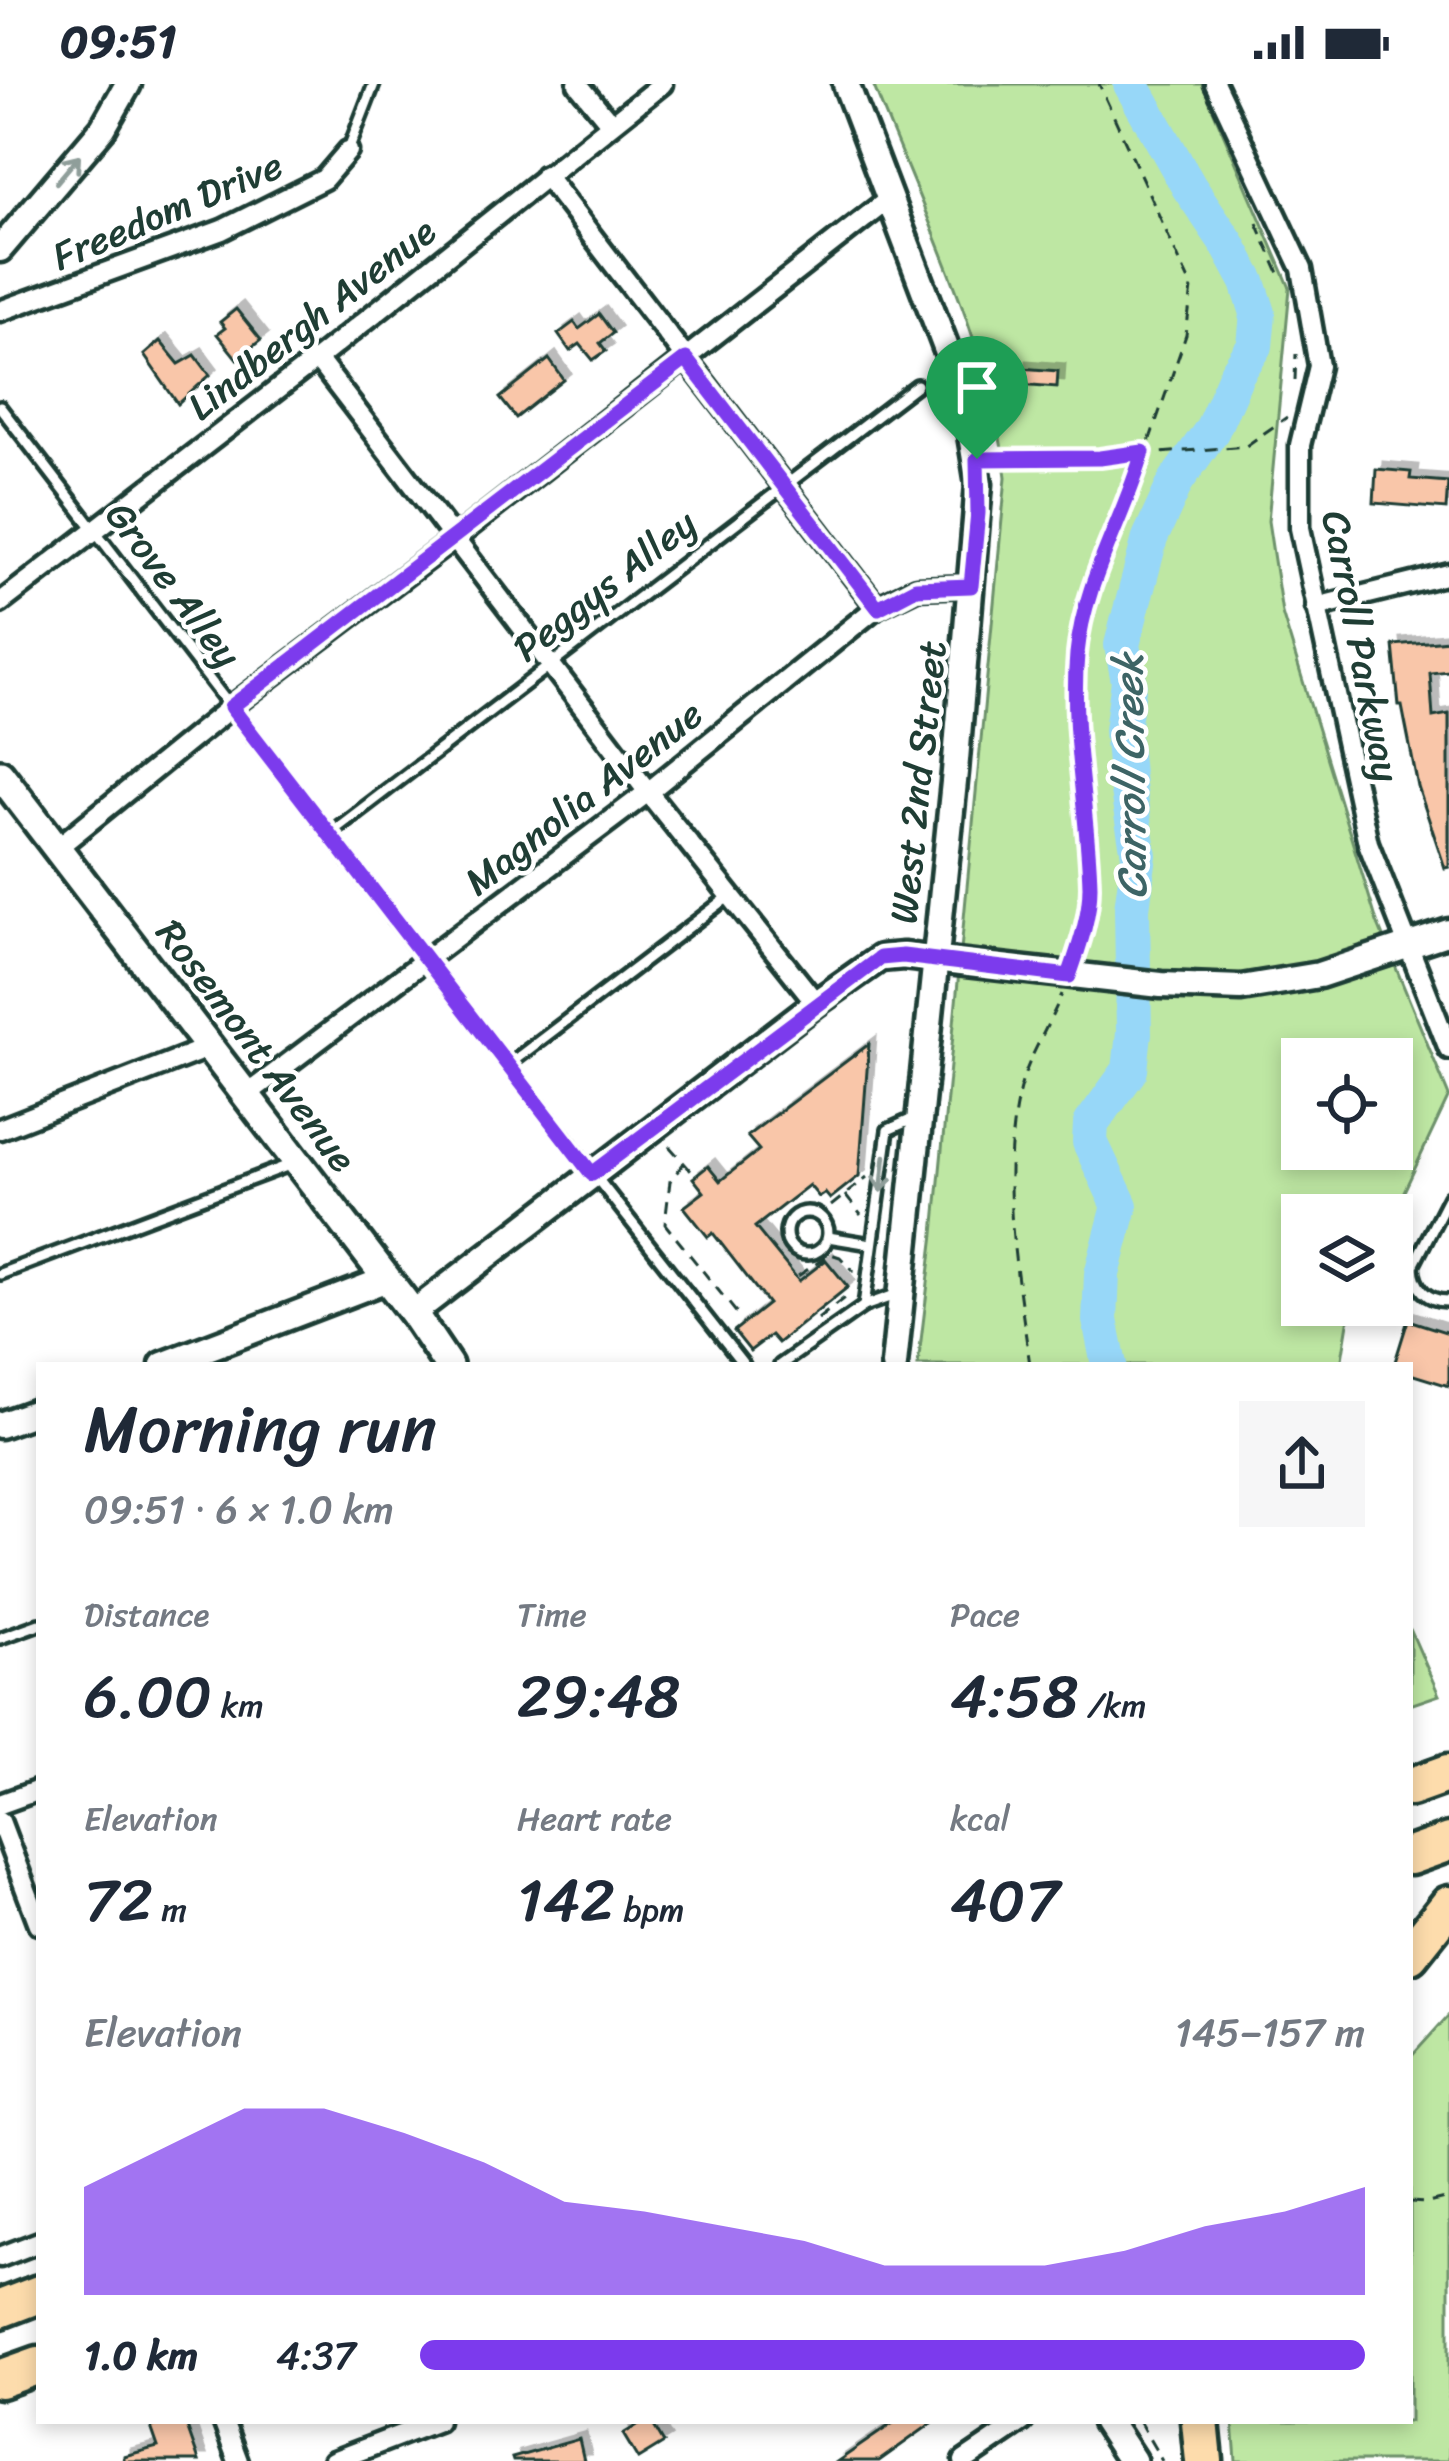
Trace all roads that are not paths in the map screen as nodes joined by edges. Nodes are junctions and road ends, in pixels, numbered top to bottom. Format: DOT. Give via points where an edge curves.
graph roads {
  1 [pos="128,84"];
  2 [pos="374,84"];
  3 [pos="578,84"];
  4 [pos="662,84"];
  5 [pos="846,84"];
  6 [pos="1215,84"];
  7 [pos="610,123"];
  8 [pos="348,151"];
  9 [pos="545,175"];
  10 [pos="889,200"];
  11 [pos="0,249"];
  12 [pos="0,311"];
  13 [pos="317,358"];
  14 [pos="686,359"];
  15 [pos="917,385"];
  16 [pos="0,407"];
  17 [pos="783,484"];
  18 [pos="94,528"];
  19 [pos="454,539"];
  20 [pos="1449,574"];
  21 [pos="971,586"];
  22 [pos="0,603"];
  23 [pos="878,608"];
  24 [pos="1316,608"];
  25 [pos="550,664"];
  26 [pos="231,707"];
  27 [pos="0,774"];
  28 [pos="648,792"];
  29 [pos="329,834"];
  30 [pos="57,848"];
  31 [pos="731,895"];
  32 [pos="1449,932"];
  33 [pos="1411,946"];
  34 [pos="425,960"];
  35 [pos="935,962"];
  36 [pos="816,1003"];
  37 [pos="210,1047"];
  38 [pos="1449,1049"];
  39 [pos="508,1065"];
  40 [pos="246,1096"];
  41 [pos="921,1115"];
  42 [pos="0,1129"];
  43 [pos="297,1162"];
  44 [pos="592,1174"];
  45 [pos="1449,1196"];
  46 [pos="828,1237"];
  47 [pos="871,1244"];
  48 [pos="0,1274"];
  49 [pos="387,1279"];
  50 [pos="902,1293"];
  51 [pos="1449,1301"];
  52 [pos="864,1306"];
  53 [pos="413,1313"];
  54 [pos="171,1362"];
  55 [pos="446,1362"];
  56 [pos="742,1362"];
  57 [pos="784,1362"];
  58 [pos="894,1362"];
  59 [pos="36,1412"];
  60 [pos="0,1425"];
  61 [pos="36,1625"];
  62 [pos="0,1638"];
  63 [pos="1449,1773"];
  64 [pos="1413,1786"];
  65 [pos="36,1791"];
  66 [pos="0,1804"];
  67 [pos="0,1821"];
  68 [pos="1449,1842"];
  69 [pos="1413,1855"];
  70 [pos="1449,1905"];
  71 [pos="36,1916"];
  72 [pos="1413,1950"];
  73 [pos="36,2243"];
  74 [pos="0,2257"];
  75 [pos="36,2295"];
  76 [pos="0,2309"];
  77 [pos="36,2366"];
  78 [pos="0,2379"];
  79 [pos="224,2424"];
  80 [pos="428,2424"];
  81 [pos="1019,2424"];
  82 [pos="1108,2424"];
  83 [pos="1201,2424"];
  84 [pos="238,2461"];
  85 [pos="333,2461"];
  86 [pos="964,2461"];
  87 [pos="1132,2461"];
  88 [pos="1204,2461"];
  11 -- 1 [label="street, one-way" via="103,128"];
  2 -- 8 [label="lane"];
  3 -- 7 [label="street"];
  4 -- 7 [label="street, Lindbergh Avenue"];
  5 -- 10 [label="street, West 2nd Street"];
  6 -- 24 [label="street, Carroll Parkway" via="1302,268 1319,366 1300,445 1300,528"];
  7 -- 9 [label="street, Lindbergh Avenue"];
  8 -- 12 [label="street, Freedom Drive" via="324,179 222,230"];
  9 -- 13 [label="street, Lindbergh Avenue"];
  9 -- 14 [label="street"];
  10 -- 14 [label="street"];
  10 -- 21 [label="street, West 2nd Street" via="965,398 977,459"];
  13 -- 18 [label="street, Lindbergh Avenue"];
  13 -- 19 [label="street"];
  14 -- 17 [label="street"];
  14 -- 19 [label="street"];
  15 -- 17 [label="lane, Peggys Alley"];
  16 -- 18 [label="lane, Grove Alley"];
  17 -- 23 [label="street"];
  17 -- 25 [label="lane, Peggys Alley"];
  18 -- 22 [label="street, Lindbergh Avenue"];
  18 -- 26 [label="lane, Grove Alley"];
  19 -- 25 [label="street"];
  19 -- 26 [label="street"];
  20 -- 24 [label="street"];
  21 -- 23 [label="street, Magnolia Avenue" via="916,588"];
  21 -- 35 [label="street, West 2nd Street"];
  23 -- 28 [label="street, Magnolia Avenue"];
  24 -- 33 [label="street, Carroll Parkway" via="1368,843"];
  25 -- 28 [label="street"];
  25 -- 29 [label="lane, Peggys Alley"];
  26 -- 29 [label="lane, Grove Alley"];
  26 -- 30 [label="street"];
  27 -- 30 [label="main road, Rosemont Avenue"];
  28 -- 31 [label="street"];
  28 -- 34 [label="street, Magnolia Avenue"];
  29 -- 34 [label="lane, Grove Alley"];
  30 -- 37 [label="main road, Rosemont Avenue"];
  31 -- 36 [label="street"];
  31 -- 39 [label="lane"];
  32 -- 33 [label="street"];
  33 -- 35 [label="street" via="1279,984 1222,988"];
  33 -- 38 [label="street, Carroll Parkway"];
  34 -- 39 [label="lane, Grove Alley"];
  34 -- 40 [label="street, Magnolia Avenue"];
  35 -- 36 [label="street" via="880,958"];
  35 -- 41 [label="street, West 2nd Street"];
  36 -- 44 [label="street"];
  37 -- 40 [label="main road, Rosemont Avenue"];
  37 -- 42 [label="street"];
  39 -- 44 [label="lane, Grove Alley"];
  40 -- 43 [label="main road, Rosemont Avenue"];
  41 -- 47 [label="lane, one-way" via="888,1130 880,1206 868,1217"];
  41 -- 50 [label="street, West 2nd Street"];
  43 -- 48 [label="lane"];
  43 -- 49 [label="main road, Rosemont Avenue"];
  44 -- 53 [label="street"];
  44 -- 56 [label="lane, Grove Alley"];
  45 -- 51 [label="lane" via="1413,1265 1421,1290"];
  46 -- 46 [label="lane" via="819,1216 789,1221 786,1238 803,1254"];
  46 -- 47 [label="lane"];
  47 -- 52 [label="lane"];
  49 -- 53 [label="main road, Rosemont Avenue"];
  49 -- 54 [label="street"];
  50 -- 52 [label="lane"];
  50 -- 58 [label="street, West 2nd Street"];
  52 -- 57 [label="lane"];
  53 -- 55 [label="main road, Rosemont Avenue"];
  59 -- 60 [label="street"];
  61 -- 62 [label="lane"];
  63 -- 64 [label="highway"];
  65 -- 66 [label="street"];
  67 -- 71 [label="street"];
  68 -- 69 [label="highway"];
  70 -- 72 [label="highway"];
  73 -- 74 [label="street"];
  75 -- 76 [label="highway"];
  77 -- 78 [label="highway"];
  79 -- 84 [label="street"];
  80 -- 85 [label="street"];
  81 -- 86 [label="street"];
  82 -- 87 [label="main road"];
  83 -- 88 [label="highway"];
}
